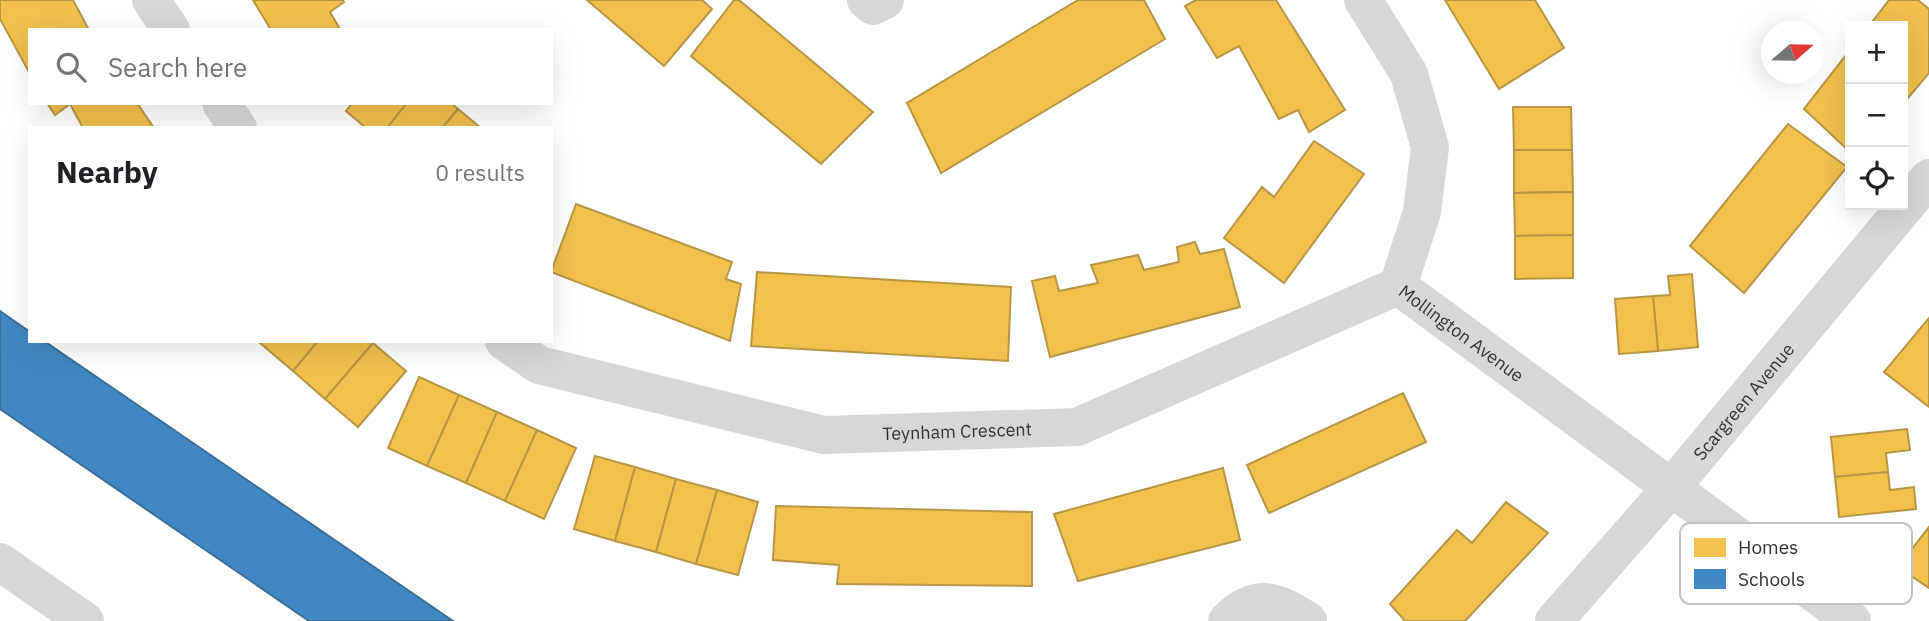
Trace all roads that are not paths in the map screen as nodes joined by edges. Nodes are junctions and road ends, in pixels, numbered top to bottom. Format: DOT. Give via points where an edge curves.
graph roads {
  1 [pos="151,0"];
  2 [pos="866,0"];
  3 [pos="885,0"];
  4 [pos="1363,0"];
  5 [pos="170,28"];
  6 [pos="223,105"];
  7 [pos="237,126"];
  8 [pos="1929,178"];
  9 [pos="1398,286"];
  10 [pos="507,343"];
  11 [pos="1671,488"];
  12 [pos="1719,523"];
  13 [pos="0,562"];
  14 [pos="1829,604"];
  15 [pos="85,621"];
  16 [pos="1227,621"];
  17 [pos="1308,621"];
  18 [pos="1555,621"];
  19 [pos="1852,621"];
  1 -- 5 [label="street"];
  2 -- 3 [label="street" via="873,6"];
  4 -- 9 [label="street, Mollington Avenue" via="1409,74 1430,147 1422,212"];
  6 -- 7 [label="street"];
  8 -- 11 [label="street, Scargreen Avenue"];
  9 -- 10 [label="street, Teynham Crescent" via="1077,426 824,435 539,365"];
  9 -- 11 [label="street, Mollington Avenue"];
  11 -- 12 [label="street, Mollington Avenue"];
  11 -- 18 [label="street, Scargreen Avenue"];
  13 -- 15 [label="street"];
  14 -- 19 [label="street, Mollington Avenue"];
  16 -- 17 [label="street" via="1244,607 1263,601 1284,606"];
}
